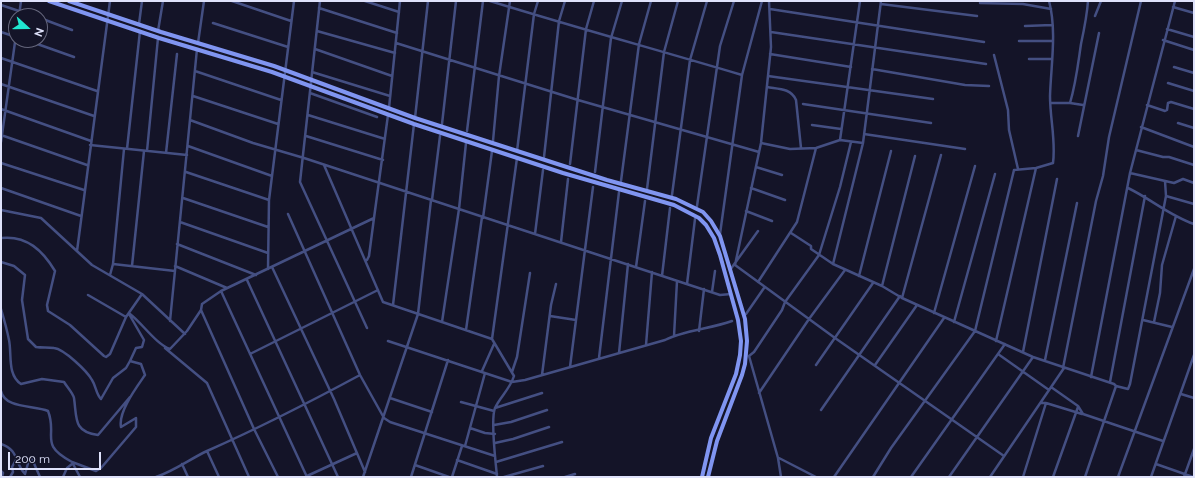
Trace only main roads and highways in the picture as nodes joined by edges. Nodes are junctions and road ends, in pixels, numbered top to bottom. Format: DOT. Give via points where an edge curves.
graph roads {
  1 [pos="49,1"];
  2 [pos="69,1"];
  3 [pos="607,180"];
  4 [pos="605,186"];
  5 [pos="702,477"];
  6 [pos="708,477"];
  1 -- 4 [label="main road" via="284,77 414,124"];
  2 -- 3 [label="main road" via="285,70 388,109"];
  3 -- 4 [label="main road"];
  3 -- 6 [label="main road" via="693,206 703,212 720,236 745,319 747,356 739,385 717,441"];
  4 -- 5 [label="main road" via="674,205 699,218 714,238 740,330 739,362 711,438"];
}
